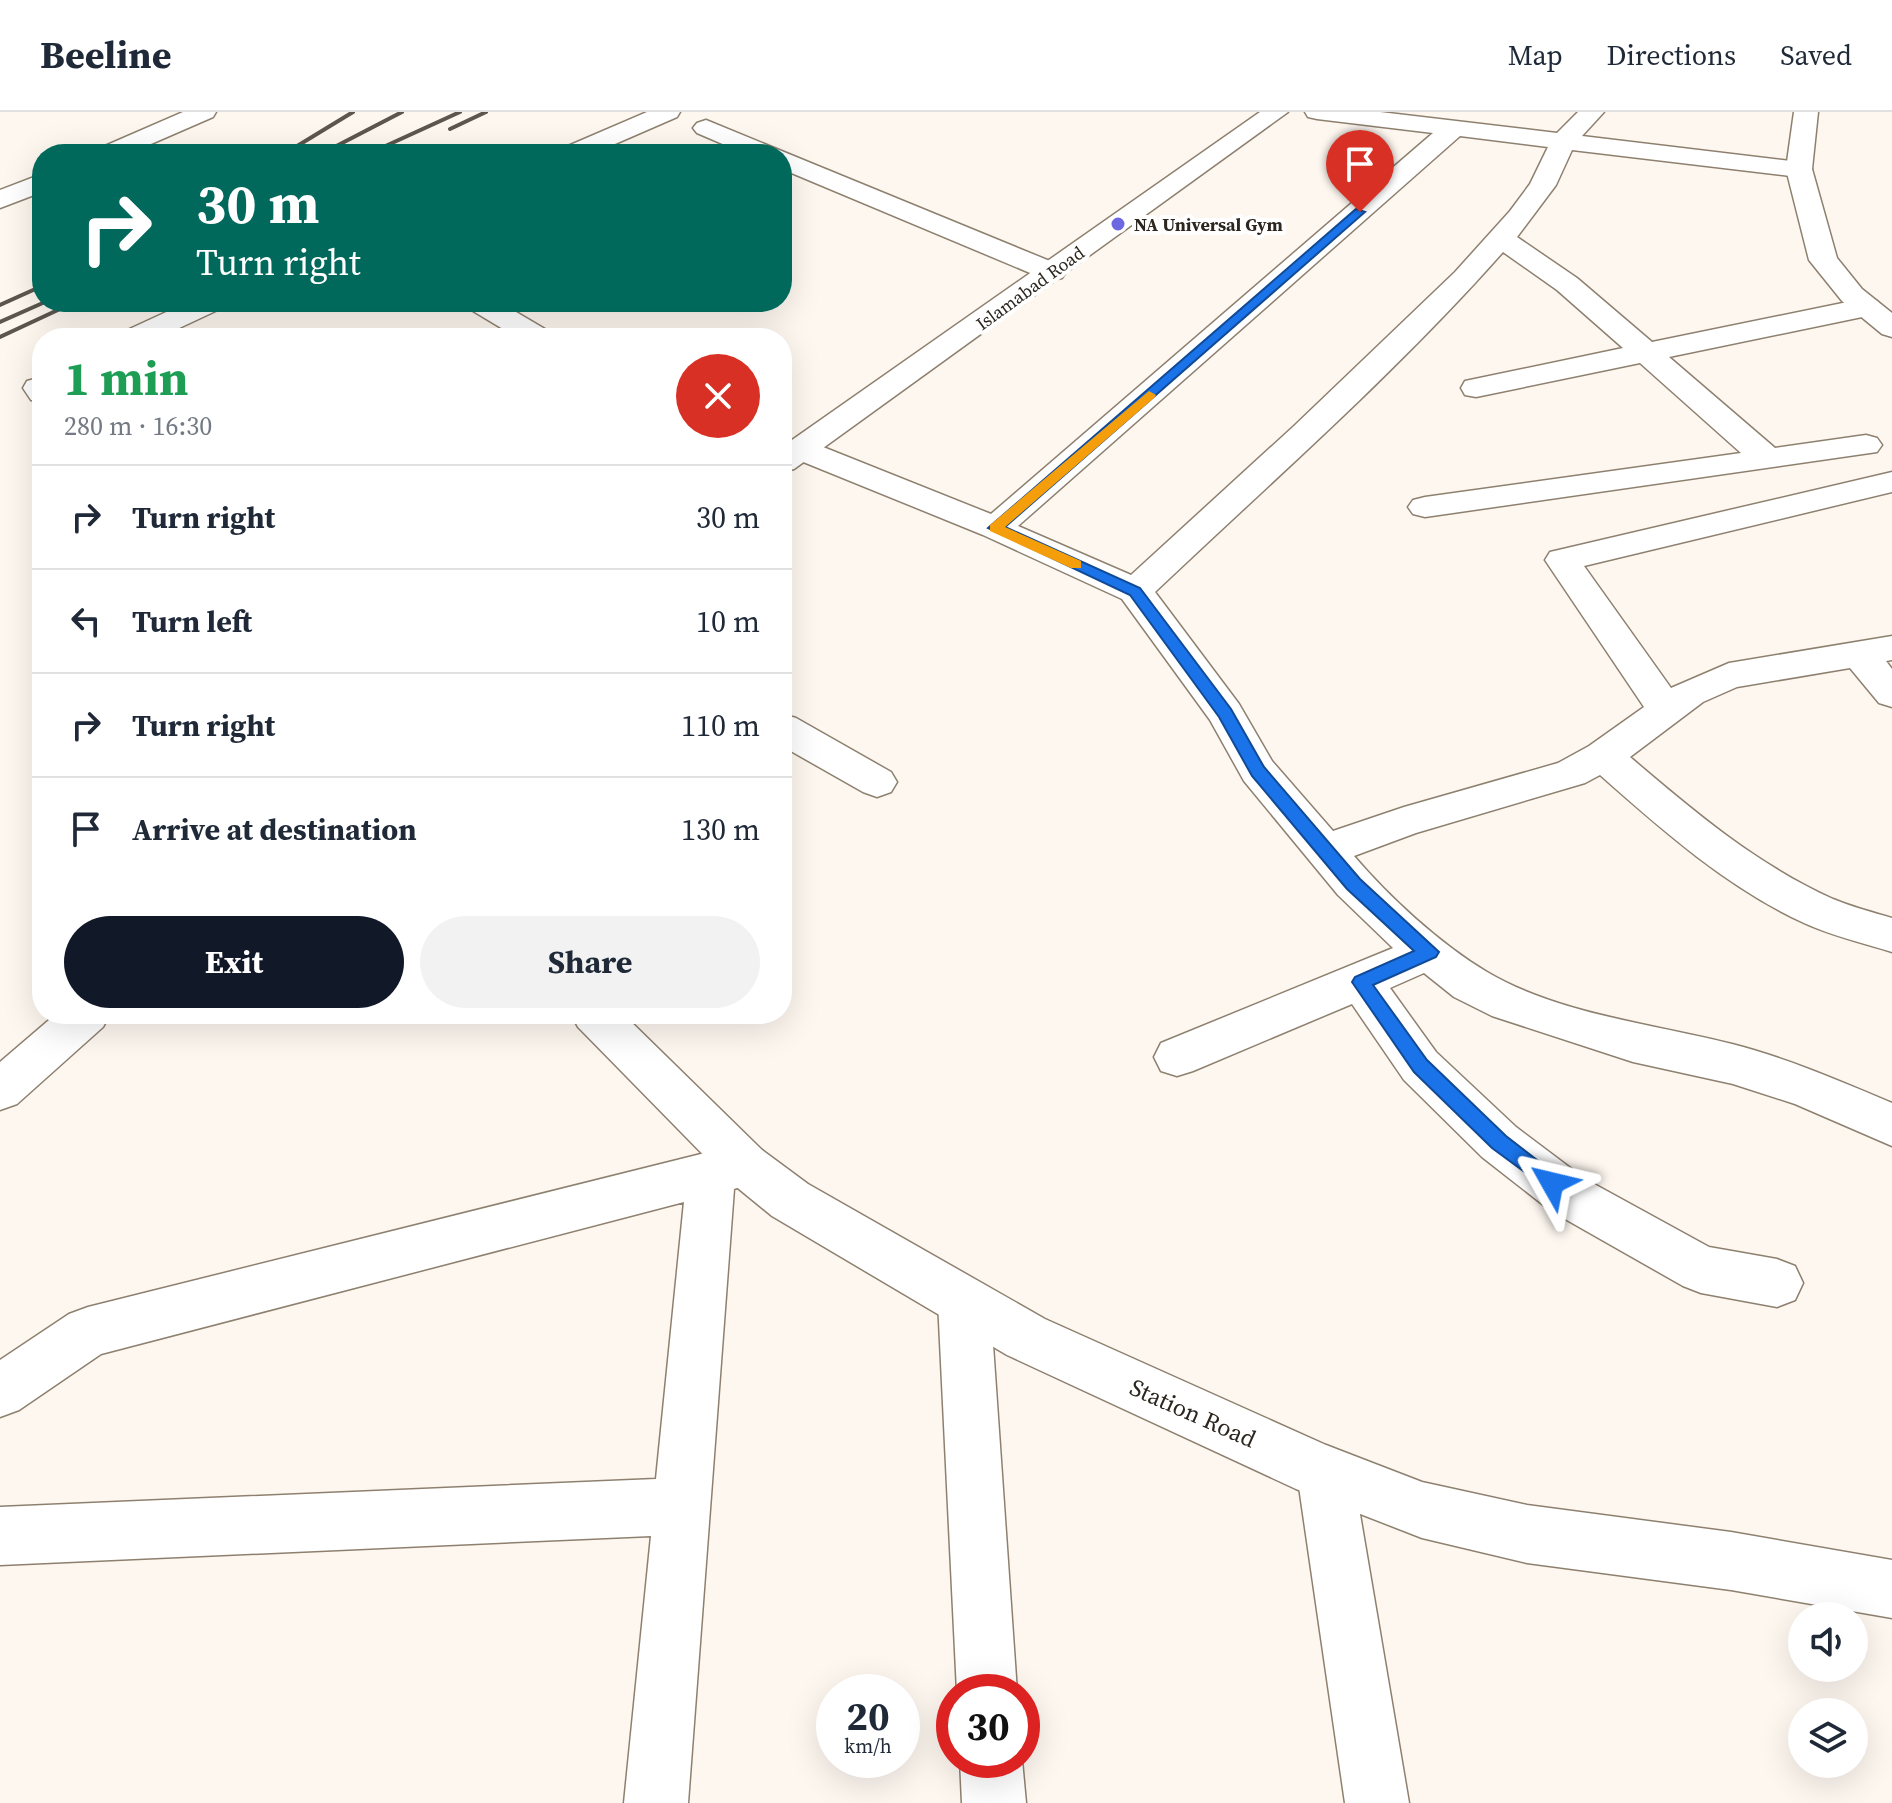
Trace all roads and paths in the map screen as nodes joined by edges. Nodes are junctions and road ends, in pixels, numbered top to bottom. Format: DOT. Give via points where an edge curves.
graph roads {
  1 [pos="204,112"];
  2 [pos="668,112"];
  3 [pos="1276,112"];
  4 [pos="1317,112"];
  5 [pos="1592,112"];
  6 [pos="1806,112"];
  7 [pos="706,128"];
  8 [pos="1453,129"];
  9 [pos="1563,141"];
  10 [pos="130,144"];
  11 [pos="593,144"];
  12 [pos="744,144"];
  13 [pos="792,164"];
  14 [pos="1799,169"];
  15 [pos="32,186"];
  16 [pos="0,200"];
  17 [pos="1501,238"];
  18 [pos="1052,272"];
  19 [pos="1867,307"];
  20 [pos="190,312"];
  21 [pos="495,312"];
  22 [pos="156,328"];
  23 [pos="522,328"];
  24 [pos="1892,328"];
  25 [pos="1646,352"];
  26 [pos="1476,388"];
  27 [pos="1866,445"];
  28 [pos="792,456"];
  29 [pos="1768,459"];
  30 [pos="1892,482"];
  31 [pos="1425,507"];
  32 [pos="995,528"];
  33 [pos="1135,591"];
  34 [pos="1875,650"];
  35 [pos="1892,694"];
  36 [pos="1666,709"];
  37 [pos="792,734"];
  38 [pos="1603,756"];
  39 [pos="877,782"];
  40 [pos="1326,850"];
  41 [pos="1892,935"];
  42 [pos="1430,952"];
  43 [pos="1361,982"];
  44 [pos="76,1024"];
  45 [pos="603,1024"];
  46 [pos="1177,1057"];
  47 [pos="0,1090"];
  48 [pos="1892,1125"];
  49 [pos="728,1169"];
  50 [pos="1777,1283"];
  51 [pos="964,1301"];
  52 [pos="0,1391"];
  53 [pos="1325,1473"];
  54 [pos="681,1506"];
  55 [pos="0,1536"];
  56 [pos="1892,1589"];
  57 [pos="986,1674"];
  58 [pos="992,1778"];
  59 [pos="656,1803"];
  60 [pos="994,1803"];
  61 [pos="1377,1803"];
  1 -- 10 [label="street"];
  2 -- 11 [label="street"];
  3 -- 18 [label="street, Islamabad Road"];
  4 -- 8 [label="street"];
  5 -- 9 [label="street"];
  6 -- 14 [label="street"];
  7 -- 12 [label="street"];
  8 -- 9 [label="street"];
  8 -- 32 [label="street"];
  9 -- 14 [label="street"];
  9 -- 17 [label="street" via="1543,185"];
  13 -- 18 [label="street"];
  14 -- 19 [label="street" via="1823,260"];
  15 -- 16 [label="street"];
  17 -- 25 [label="street" via="1567,284"];
  17 -- 33 [label="street" via="1305,433"];
  18 -- 28 [label="street, Islamabad Road"];
  19 -- 24 [label="street"];
  19 -- 25 [label="street"];
  20 -- 22 [label="street"];
  21 -- 23 [label="street"];
  25 -- 26 [label="street"];
  25 -- 29 [label="street"];
  27 -- 29 [label="street"];
  28 -- 32 [label="street"];
  29 -- 31 [label="street"];
  30 -- 36 [label="street" via="1562,560"];
  32 -- 33 [label="street"];
  33 -- 40 [label="street" via="1225,713 1258,771"];
  34 -- 35 [label="street"];
  34 -- 36 [label="street" via="1729,676"];
  36 -- 38 [label="street"];
  37 -- 39 [label="street"];
  38 -- 40 [label="street" via="1571,773"];
  38 -- 41 [label="street" via="1771,886 1820,912"];
  40 -- 42 [label="street" via="1353,884"];
  42 -- 43 [label="street"];
  42 -- 48 [label="street" via="1470,984 1508,1003 1633,1043 1733,1064"];
  43 -- 46 [label="street"];
  43 -- 50 [label="street" via="1420,1066 1499,1142 1568,1195 1701,1269"];
  44 -- 47 [label="street"];
  45 -- 49 [label="street, Station Road"];
  49 -- 51 [label="street, Station Road"];
  49 -- 52 [label="street" via="88,1332"];
  49 -- 54 [label="street"];
  51 -- 53 [label="street, Station Road" via="1026,1337"];
  51 -- 57 [label="street"];
  53 -- 56 [label="street, Station Road" via="1422,1510 1527,1534"];
  53 -- 61 [label="street"];
  54 -- 55 [label="street"];
  54 -- 59 [label="street"];
  58 -- 60 [label="street"];
}
